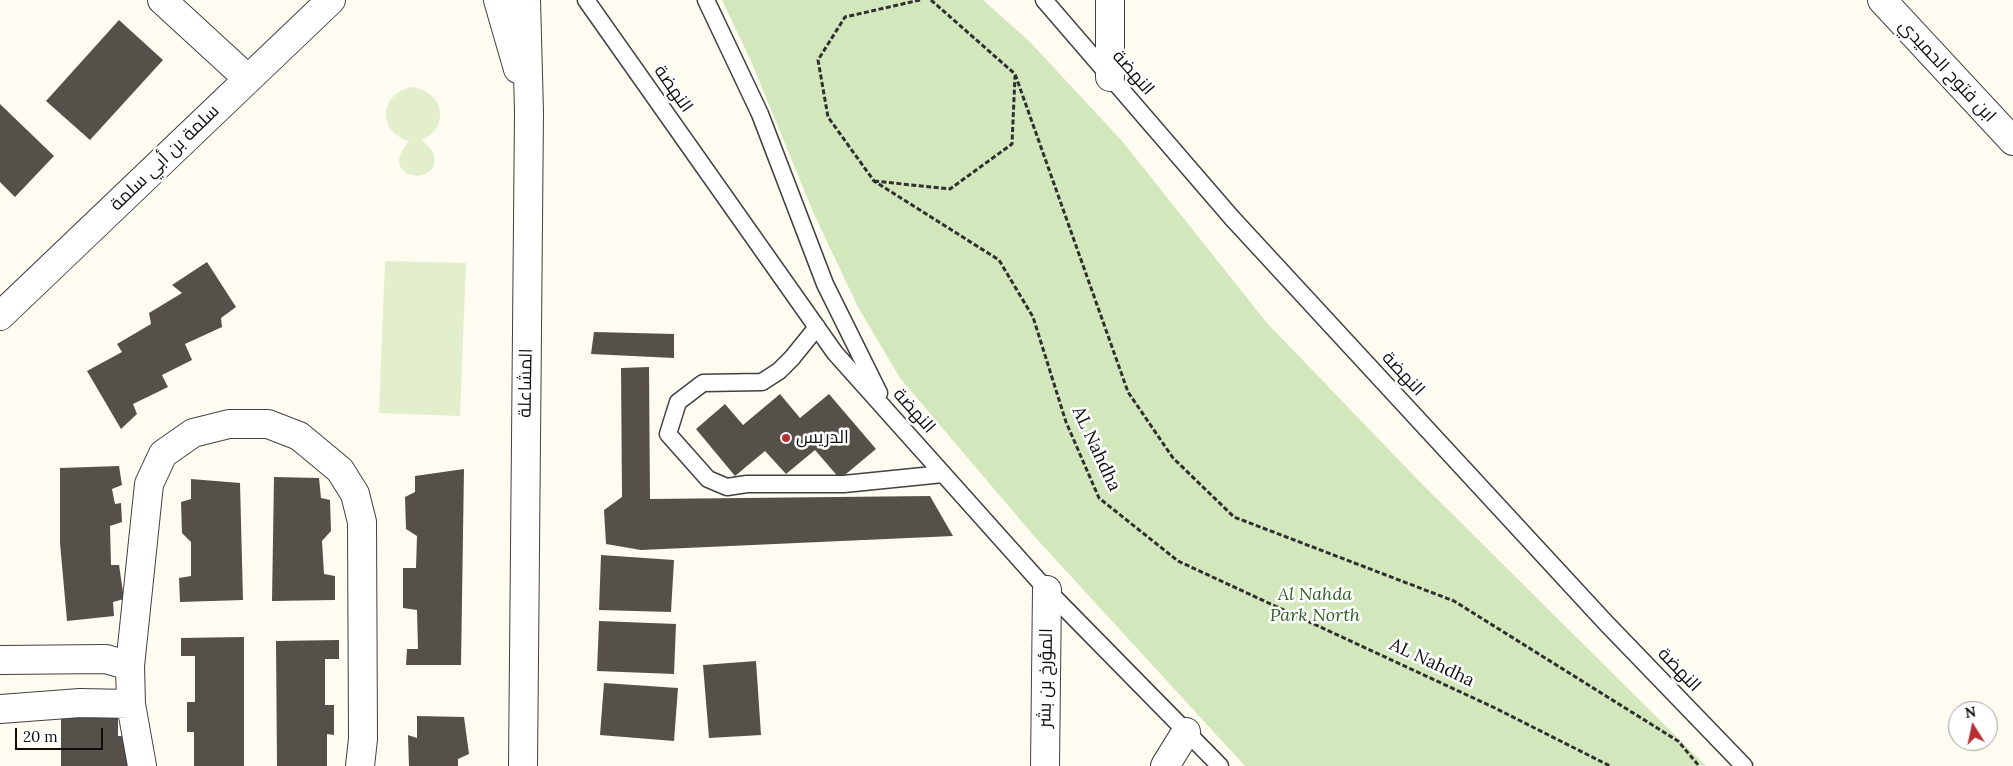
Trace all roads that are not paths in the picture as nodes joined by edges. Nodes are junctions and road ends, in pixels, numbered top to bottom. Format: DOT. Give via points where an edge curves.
graph roads {
  1 [pos="162,0"];
  2 [pos="331,0"];
  3 [pos="498,0"];
  4 [pos="526,0"];
  5 [pos="586,0"];
  6 [pos="706,0"];
  7 [pos="1044,0"];
  8 [pos="1110,0"];
  9 [pos="1882,0"];
  10 [pos="1110,77"];
  11 [pos="248,79"];
  12 [pos="529,112"];
  13 [pos="2013,141"];
  14 [pos="0,316"];
  15 [pos="817,327"];
  16 [pos="889,413"];
  17 [pos="943,474"];
  18 [pos="1047,590"];
  19 [pos="0,660"];
  20 [pos="130,666"];
  21 [pos="131,704"];
  22 [pos="0,709"];
  23 [pos="1186,732"];
  24 [pos="142,766"];
  25 [pos="360,766"];
  26 [pos="523,766"];
  27 [pos="1045,766"];
  28 [pos="1165,766"];
  29 [pos="1220,766"];
  30 [pos="1744,766"];
  1 -- 11 [label="street"];
  2 -- 11 [label="street, سلمة بن أبي سلمة"];
  3 -- 12 [label="street"];
  4 -- 12 [label="street, المشاعلة"];
  5 -- 15 [label="lane, النهضة"];
  6 -- 16 [label="lane" via="760,114 825,284"];
  7 -- 10 [label="lane, النهضة"];
  8 -- 10 [label="street"];
  9 -- 13 [label="street, ابن فتوح الحميدي"];
  10 -- 30 [label="lane, النهضة" via="1252,240 1606,623"];
  11 -- 14 [label="street, سلمة بن أبي سلمة"];
  12 -- 26 [label="street, المشاعلة"];
  15 -- 16 [label="lane, النهضة" via="835,353"];
  15 -- 17 [label="lane" via="792,358 762,382 703,383 678,402 668,434 708,479 727,487 844,484"];
  16 -- 17 [label="lane, النهضة"];
  17 -- 18 [label="lane, النهضة"];
  18 -- 23 [label="lane, النهضة"];
  18 -- 27 [label="street, المؤرخ بن بشر"];
  19 -- 20 [label="street" via="106,659"];
  20 -- 21 [label="street"];
  20 -- 25 [label="street" via="149,484 163,454 193,433 228,424 268,424 299,436 340,470 355,494 362,522 363,739"];
  21 -- 22 [label="street" via="80,703"];
  21 -- 24 [label="street"];
  23 -- 28 [label="street"];
  23 -- 29 [label="lane, النهضة"];
}
